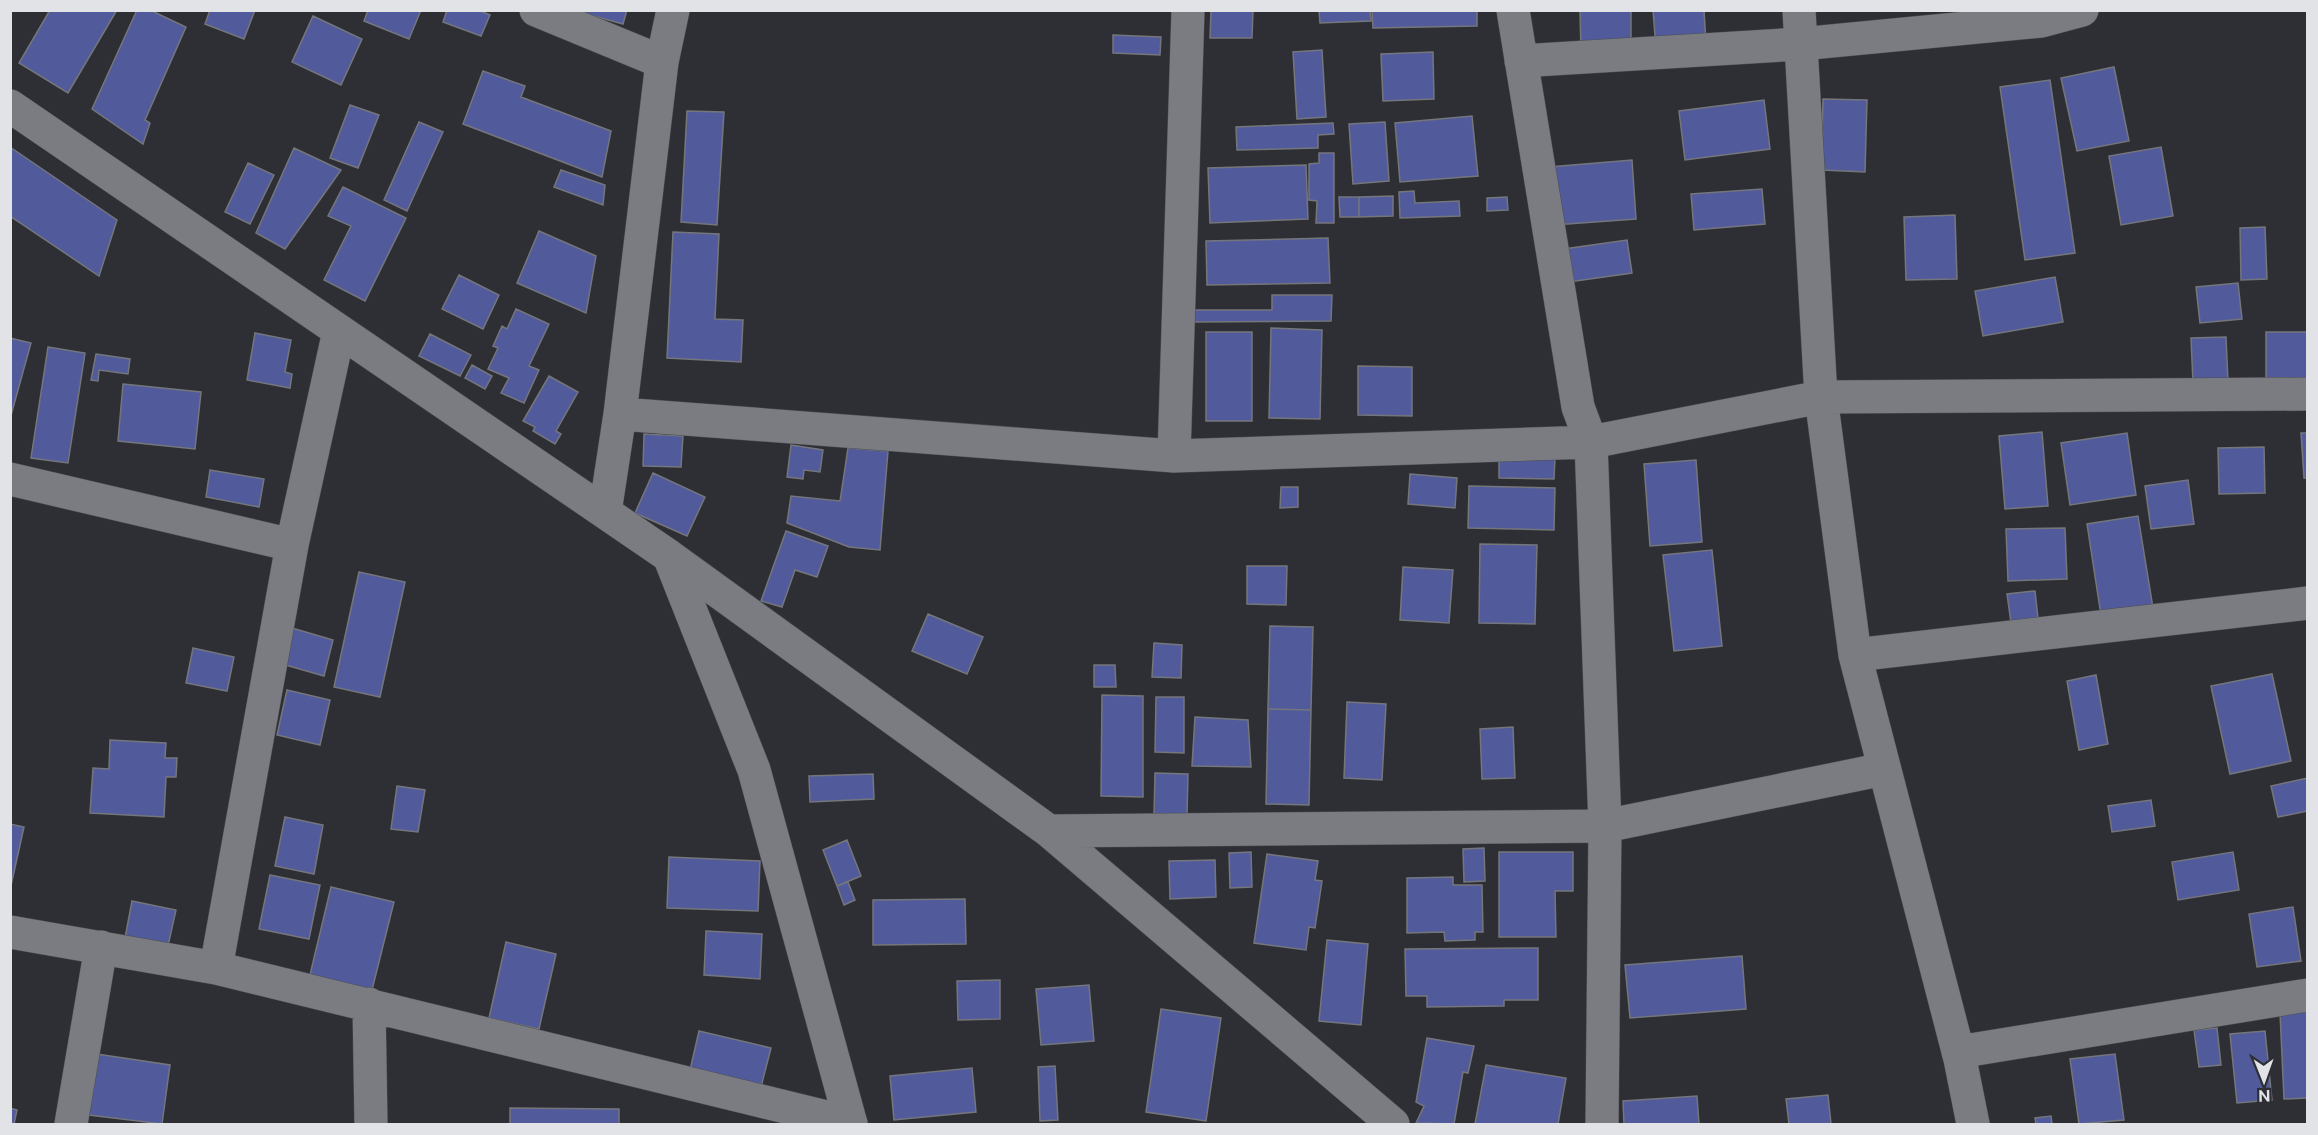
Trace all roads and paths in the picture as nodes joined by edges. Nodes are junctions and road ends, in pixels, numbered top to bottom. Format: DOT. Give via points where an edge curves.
graph roads {
  1 [pos="536,10"];
  2 [pos="673,10"];
  3 [pos="1188,10"];
  4 [pos="1513,10"];
  5 [pos="1799,10"];
  6 [pos="2082,10"];
  7 [pos="1800,44"];
  8 [pos="1521,61"];
  9 [pos="662,62"];
  10 [pos="10,106"];
  11 [pos="339,330"];
  12 [pos="2307,394"];
  13 [pos="1821,397"];
  14 [pos="620,414"];
  15 [pos="1591,442"];
  16 [pos="1174,456"];
  17 [pos="10,479"];
  18 [pos="605,512"];
  19 [pos="292,544"];
  20 [pos="669,556"];
  21 [pos="2307,603"];
  22 [pos="1855,655"];
  23 [pos="1884,770"];
  24 [pos="1605,826"];
  25 [pos="1049,831"];
  26 [pos="10,932"];
  27 [pos="101,947"];
  28 [pos="216,968"];
  29 [pos="2307,995"];
  30 [pos="369,1004"];
  31 [pos="1958,1052"];
  32 [pos="851,1124"];
  33 [pos="71,1125"];
  34 [pos="371,1125"];
  35 [pos="1393,1125"];
  36 [pos="1602,1125"];
  37 [pos="1973,1125"];
  1 -- 9 [label="street"];
  2 -- 9 [label="street"];
  3 -- 16 [label="street"];
  4 -- 8 [label="street"];
  5 -- 7 [label="street"];
  6 -- 7 [label="street" via="2041,21"];
  7 -- 8 [label="street"];
  7 -- 13 [label="street"];
  8 -- 15 [label="street" via="1578,407"];
  9 -- 14 [label="street"];
  10 -- 11 [label="street"];
  11 -- 18 [label="street"];
  11 -- 19 [label="street"];
  12 -- 13 [label="street"];
  13 -- 15 [label="street"];
  13 -- 22 [label="street"];
  14 -- 16 [label="street"];
  14 -- 18 [label="street"];
  15 -- 16 [label="street"];
  15 -- 24 [label="street"];
  17 -- 19 [label="street"];
  18 -- 20 [label="street"];
  19 -- 28 [label="street"];
  20 -- 25 [label="street"];
  20 -- 32 [label="street" via="754,770"];
  21 -- 22 [label="street"];
  22 -- 23 [label="street"];
  23 -- 24 [label="street"];
  23 -- 31 [label="street"];
  24 -- 25 [label="street"];
  24 -- 36 [label="street"];
  25 -- 35 [label="street"];
  26 -- 27 [label="street"];
  27 -- 28 [label="street"];
  27 -- 33 [label="street"];
  28 -- 30 [label="street"];
  29 -- 31 [label="street"];
  30 -- 32 [label="street"];
  30 -- 34 [label="street"];
  31 -- 37 [label="street"];
}
